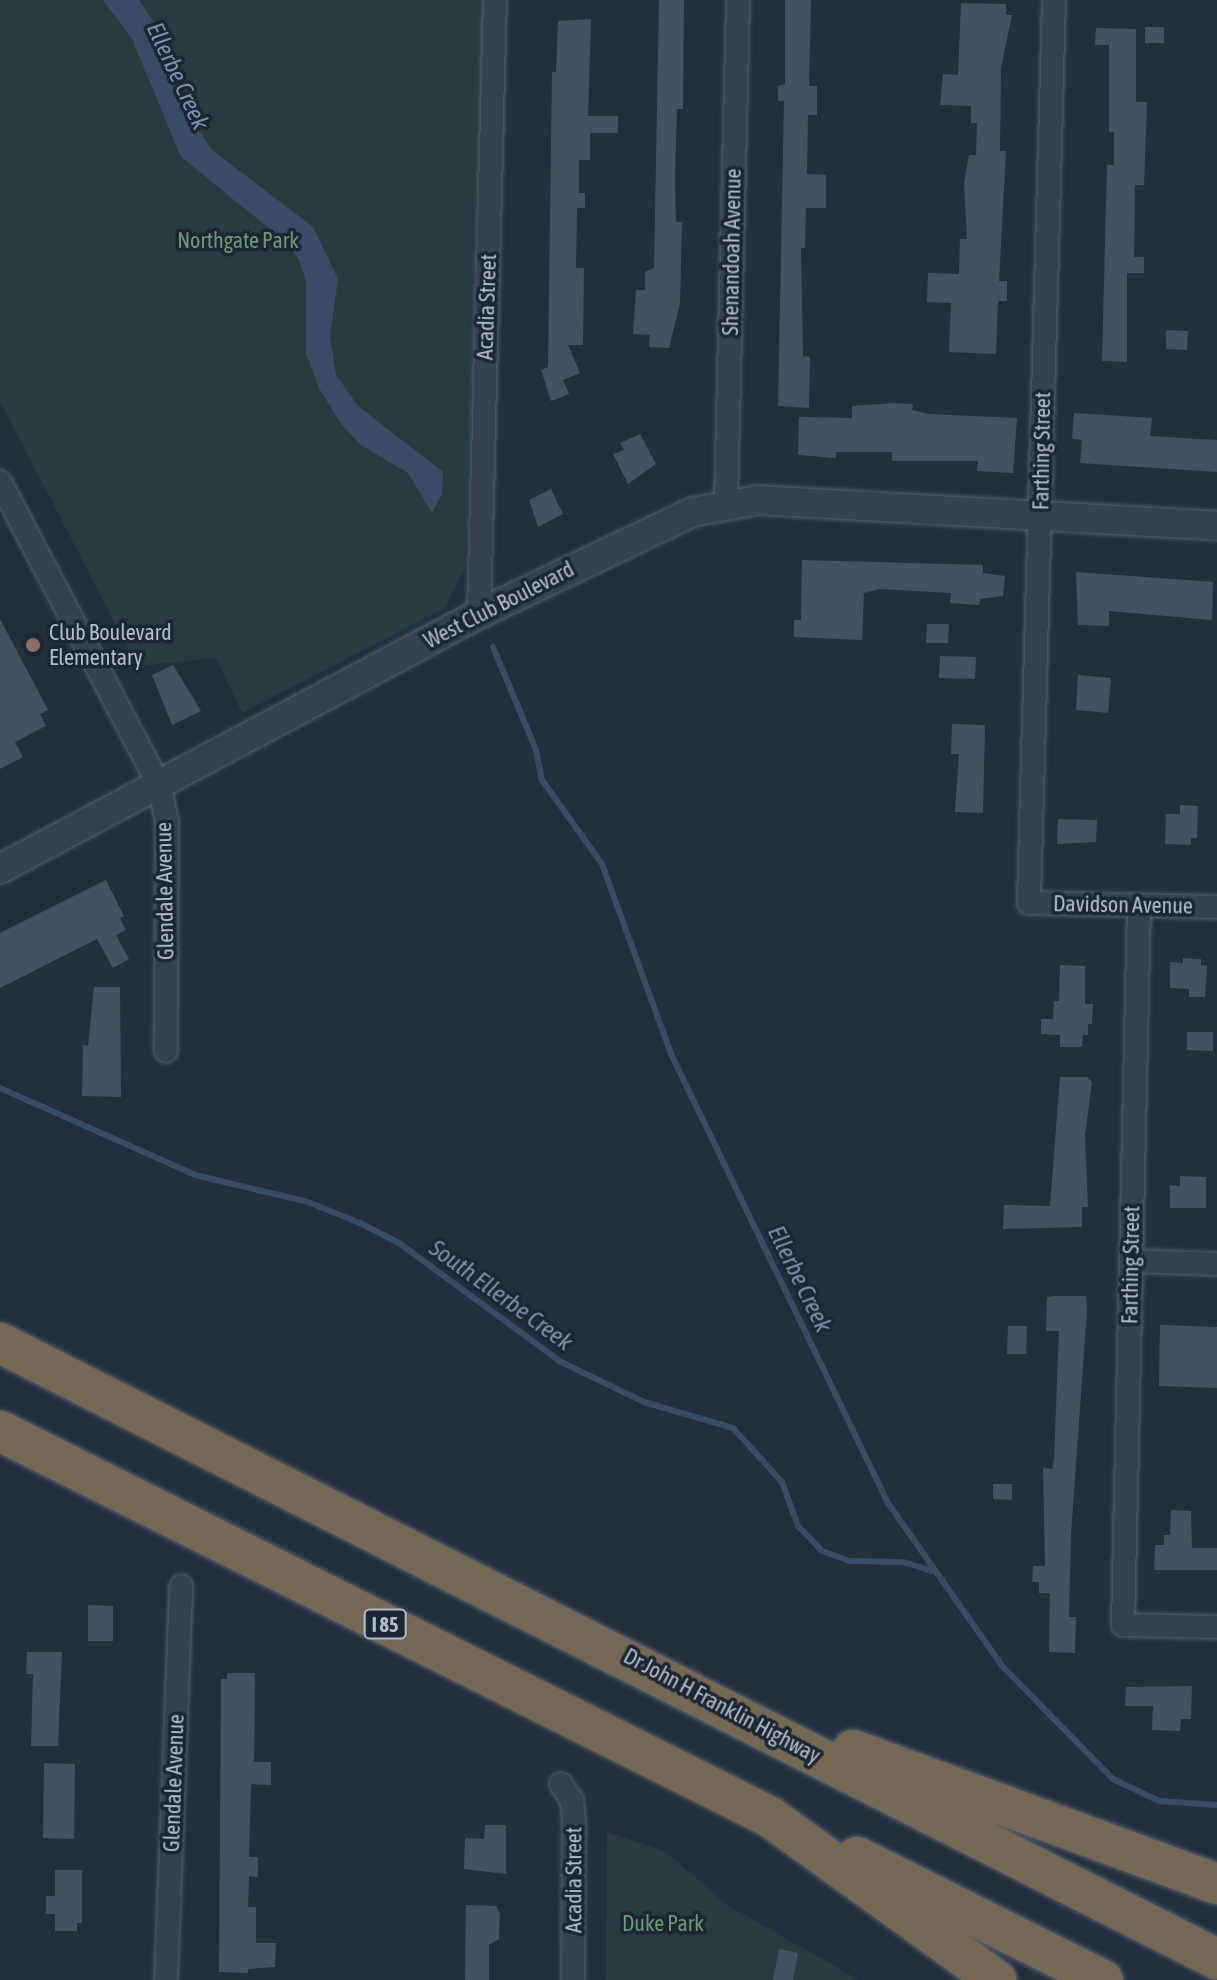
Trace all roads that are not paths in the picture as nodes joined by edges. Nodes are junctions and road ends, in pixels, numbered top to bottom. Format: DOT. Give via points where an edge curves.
graph roads {
  1 [pos="495,0"];
  2 [pos="738,0"];
  3 [pos="1054,0"];
  4 [pos="0,482"];
  5 [pos="726,503"];
  6 [pos="1040,517"];
  7 [pos="1217,526"];
  8 [pos="479,614"];
  9 [pos="160,787"];
  10 [pos="0,869"];
  11 [pos="1029,903"];
  12 [pos="1139,905"];
  13 [pos="1217,907"];
  14 [pos="166,1051"];
  15 [pos="1131,1261"];
  16 [pos="1217,1264"];
  17 [pos="0,1343"];
  18 [pos="0,1431"];
  19 [pos="181,1586"];
  20 [pos="1217,1627"];
  21 [pos="674,1680"];
  22 [pos="561,1784"];
  23 [pos="770,1817"];
  24 [pos="1217,1884"];
  25 [pos="1217,1959"];
  26 [pos="166,1980"];
  27 [pos="573,1980"];
  28 [pos="996,1980"];
  29 [pos="1103,1980"];
  1 -- 8 [label="street, Acadia Street"];
  2 -- 5 [label="street, Shenandoah Avenue"];
  3 -- 6 [label="street, Farthing Street"];
  4 -- 9 [label="street, Glendale Avenue"];
  5 -- 6 [label="street, West Club Boulevard" via="810,501"];
  5 -- 8 [label="street, West Club Boulevard" via="642,532"];
  6 -- 7 [label="street, West Club Boulevard"];
  6 -- 11 [label="street, Farthing Street"];
  8 -- 9 [label="street, West Club Boulevard"];
  9 -- 10 [label="street, West Club Boulevard"];
  9 -- 14 [label="street, Glendale Avenue" via="167,822"];
  11 -- 12 [label="street, Davidson Avenue"];
  12 -- 13 [label="street, Davidson Avenue"];
  12 -- 15 [label="street, Farthing Street"];
  15 -- 16 [label="street"];
  15 -- 20 [label="street, Farthing Street" via="1123,1625"];
  17 -- 21 [label="highway, Dr John H Franklin Highway"];
  18 -- 23 [label="highway, I 85"];
  19 -- 26 [label="street, Glendale Avenue"];
  21 -- 24 [label="highway" via="1088,1840"];
  21 -- 25 [label="highway, Dr John H Franklin Highway" via="973,1839"];
  22 -- 27 [label="street, Acadia Street" via="572,1801 574,1821"];
  23 -- 28 [label="highway"];
  23 -- 29 [label="highway, I 85"];
}
